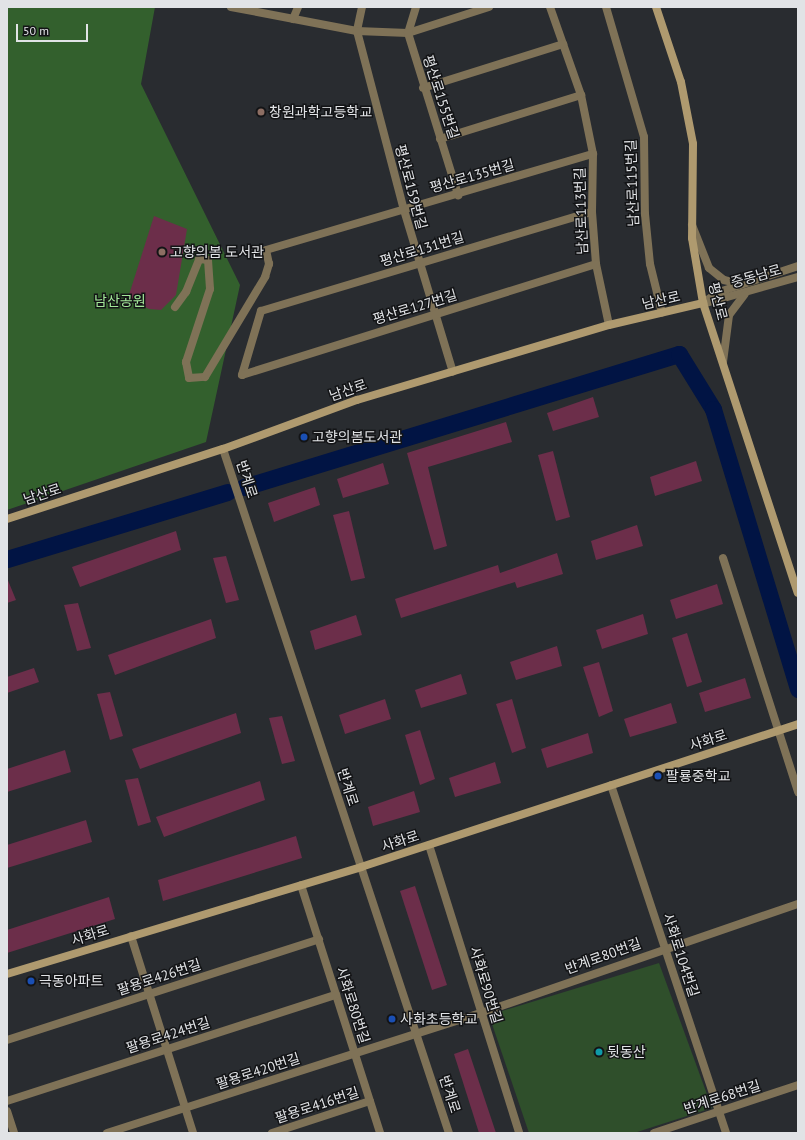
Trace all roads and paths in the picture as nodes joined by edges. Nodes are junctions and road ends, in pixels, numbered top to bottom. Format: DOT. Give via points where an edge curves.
graph roads {
  1 [pos="231,7"];
  2 [pos="298,7"];
  3 [pos="362,7"];
  4 [pos="416,7"];
  5 [pos="489,7"];
  6 [pos="550,7"];
  7 [pos="606,7"];
  8 [pos="656,7"];
  9 [pos="240,8"];
  10 [pos="293,19"];
  11 [pos="357,31"];
  12 [pos="408,33"];
  13 [pos="563,44"];
  14 [pos="423,88"];
  15 [pos="581,95"];
  16 [pos="440,139"];
  17 [pos="593,154"];
  18 [pos="458,194"];
  19 [pos="404,210"];
  20 [pos="592,212"];
  21 [pos="692,225"];
  22 [pos="419,263"];
  23 [pos="596,264"];
  24 [pos="798,266"];
  25 [pos="798,276"];
  26 [pos="741,284"];
  27 [pos="749,291"];
  28 [pos="704,303"];
  29 [pos="175,307"];
  30 [pos="662,313"];
  31 [pos="435,315"];
  32 [pos="609,325"];
  33 [pos="723,365"];
  34 [pos="453,372"];
  35 [pos="242,375"];
  36 [pos="223,449"];
  37 [pos="7,519"];
  38 [pos="723,558"];
  39 [pos="798,593"];
  40 [pos="798,724"];
  41 [pos="778,730"];
  42 [pos="611,785"];
  43 [pos="798,792"];
  44 [pos="430,845"];
  45 [pos="361,867"];
  46 [pos="301,885"];
  47 [pos="798,904"];
  48 [pos="131,936"];
  49 [pos="319,939"];
  50 [pos="665,948"];
  51 [pos="7,974"];
  52 [pos="150,994"];
  53 [pos="336,995"];
  54 [pos="481,1013"];
  55 [pos="416,1034"];
  56 [pos="7,1040"];
  57 [pos="167,1049"];
  58 [pos="355,1054"];
  59 [pos="798,1085"];
  60 [pos="7,1101"];
  61 [pos="370,1102"];
  62 [pos="186,1108"];
  63 [pos="7,1111"];
  64 [pos="719,1112"];
  65 [pos="14,1133"];
  66 [pos="107,1133"];
  67 [pos="193,1133"];
  68 [pos="272,1133"];
  69 [pos="380,1133"];
  70 [pos="449,1133"];
  71 [pos="519,1133"];
  72 [pos="654,1133"];
  73 [pos="726,1133"];
  1 -- 9 [label="street"];
  2 -- 10 [label="street"];
  3 -- 11 [label="street, 평산로159번길"];
  4 -- 12 [label="street"];
  5 -- 12 [label="street"];
  6 -- 13 [label="street, 남산로113번길"];
  7 -- 30 [label="street, 남산로115번길" via="644,137 645,214 650,264"];
  8 -- 21 [label="main road, 평산로" via="681,82 693,144"];
  9 -- 10 [label="street"];
  10 -- 11 [label="street"];
  11 -- 12 [label="street"];
  11 -- 19 [label="street, 평산로159번길"];
  12 -- 14 [label="street, 평산로155번길"];
  13 -- 14 [label="street"];
  13 -- 15 [label="street, 남산로113번길"];
  14 -- 16 [label="street, 평산로155번길"];
  15 -- 16 [label="street"];
  15 -- 17 [label="street, 남산로113번길"];
  16 -- 18 [label="street, 평산로155번길"];
  17 -- 18 [label="street, 평산로135번길"];
  17 -- 20 [label="street, 남산로113번길"];
  18 -- 19 [label="street, 평산로135번길"];
  19 -- 22 [label="street, 평산로159번길"];
  19 -- 29 [label="street, 평산로135번길" via="266,250 269,264 266,277 204,378 189,378 186,362 210,289 208,260 199,259 186,292"];
  20 -- 22 [label="street, 평산로131번길"];
  20 -- 23 [label="street, 남산로113번길"];
  21 -- 26 [label="street" via="709,268 724,280"];
  21 -- 28 [label="main road, 평산로"];
  22 -- 31 [label="street, 평산로159번길"];
  22 -- 35 [label="street, 평산로131번길" via="261,311"];
  23 -- 31 [label="street, 평산로127번길"];
  23 -- 32 [label="street, 남산로113번길"];
  24 -- 26 [label="street, 중동남로"];
  25 -- 27 [label="street, 중동남로"];
  26 -- 28 [label="street, 중동남로" via="719,292"];
  27 -- 28 [label="street, 중동남로"];
  27 -- 33 [label="street" via="741,296 729,315"];
  28 -- 30 [label="main road, 남산로"];
  28 -- 33 [label="main road, 평산로"];
  30 -- 32 [label="main road, 남산로"];
  31 -- 34 [label="street, 평산로159번길"];
  31 -- 35 [label="street, 평산로127번길"];
  32 -- 34 [label="main road, 남산로"];
  33 -- 39 [label="main road, 평산로"];
  34 -- 36 [label="main road, 남산로" via="357,400"];
  36 -- 37 [label="main road, 남산로"];
  36 -- 45 [label="street, 반계로"];
  38 -- 41 [label="street"];
  40 -- 41 [label="main road, 사화로"];
  41 -- 42 [label="main road, 사화로"];
  41 -- 43 [label="street"];
  42 -- 44 [label="main road, 사화로"];
  42 -- 50 [label="street, 사화로104번길"];
  44 -- 45 [label="main road, 사화로"];
  44 -- 54 [label="street, 사화로90번길"];
  45 -- 46 [label="main road, 사화로"];
  45 -- 55 [label="street, 반계로"];
  46 -- 48 [label="main road, 사화로"];
  46 -- 49 [label="street, 사화로80번길"];
  47 -- 50 [label="street, 반계로80번길"];
  48 -- 51 [label="main road, 사화로"];
  48 -- 52 [label="street"];
  49 -- 52 [label="street, 팔용로426번길"];
  49 -- 53 [label="street, 사화로80번길"];
  50 -- 54 [label="street, 반계로80번길"];
  50 -- 64 [label="street, 사화로104번길"];
  52 -- 56 [label="street, 팔용로426번길"];
  52 -- 57 [label="street"];
  53 -- 57 [label="street, 팔용로424번길"];
  53 -- 58 [label="street, 사화로80번길"];
  54 -- 55 [label="street, 반계로80번길"];
  54 -- 71 [label="street, 사화로90번길"];
  55 -- 58 [label="street, 팔용로420번길"];
  55 -- 70 [label="street, 반계로"];
  57 -- 60 [label="street, 팔용로424번길"];
  57 -- 62 [label="street"];
  58 -- 61 [label="street, 사화로80번길"];
  58 -- 62 [label="street, 팔용로420번길"];
  59 -- 64 [label="street, 반계로68번길"];
  61 -- 68 [label="street, 팔용로416번길"];
  61 -- 69 [label="street, 사화로80번길"];
  62 -- 66 [label="street, 팔용로420번길"];
  62 -- 67 [label="street"];
  63 -- 65 [label="street"];
  64 -- 72 [label="street, 반계로68번길"];
  64 -- 73 [label="street, 사화로104번길"];
}
